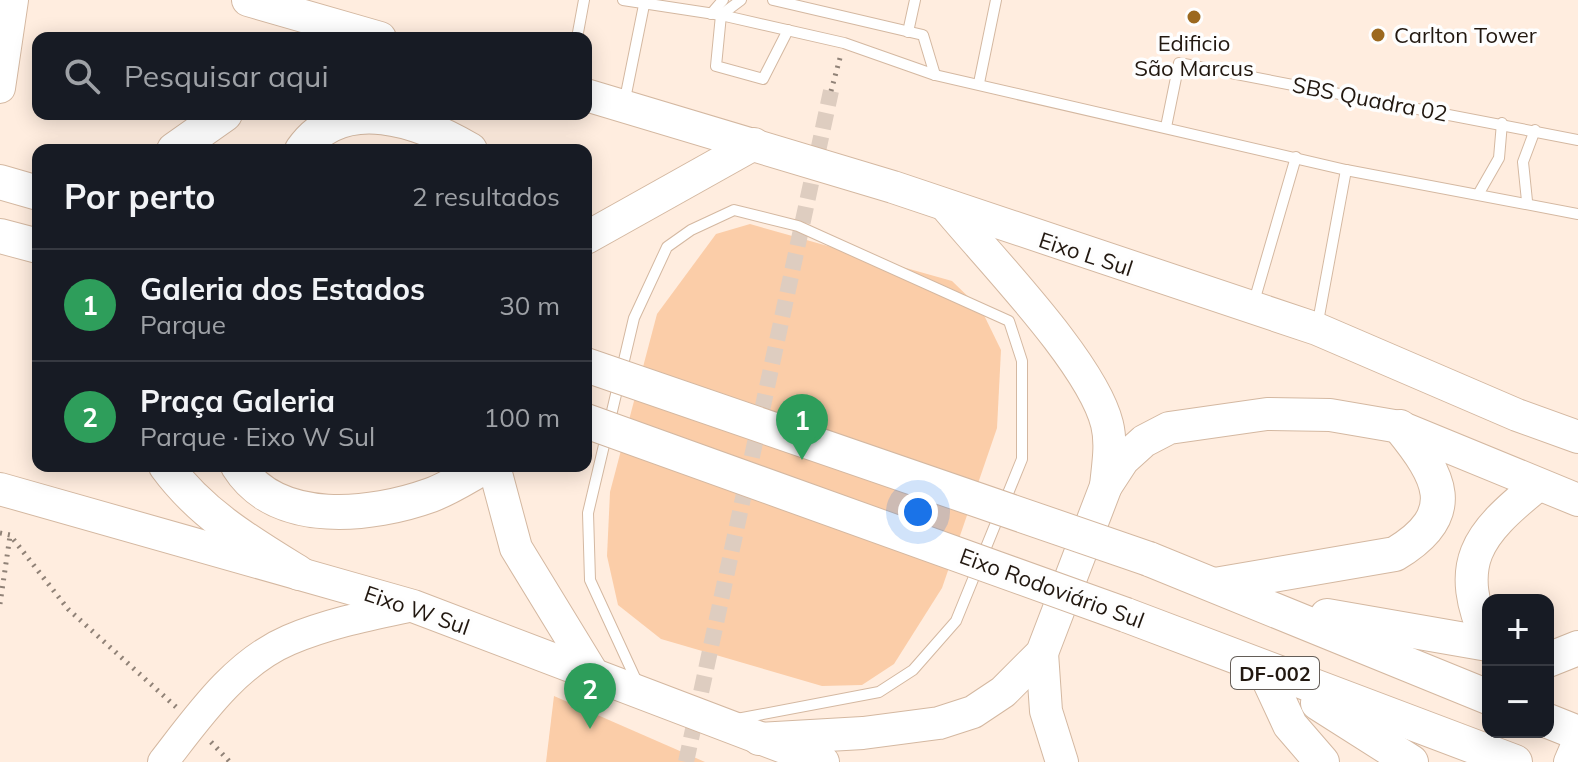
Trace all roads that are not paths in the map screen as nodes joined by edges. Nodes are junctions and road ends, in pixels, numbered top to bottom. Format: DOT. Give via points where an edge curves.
graph roads {
  1 [pos="13,0"];
  2 [pos="248,0"];
  3 [pos="584,0"];
  4 [pos="623,0"];
  5 [pos="723,0"];
  6 [pos="741,0"];
  7 [pos="773,0"];
  8 [pos="915,0"];
  9 [pos="996,0"];
  10 [pos="645,2"];
  11 [pos="716,14"];
  12 [pos="788,30"];
  13 [pos="359,32"];
  14 [pos="578,32"];
  15 [pos="908,32"];
  16 [pos="935,75"];
  17 [pos="979,83"];
  18 [pos="0,88"];
  19 [pos="592,97"];
  20 [pos="624,106"];
  21 [pos="216,120"];
  22 [pos="348,120"];
  23 [pos="407,120"];
  24 [pos="1502,123"];
  25 [pos="1166,127"];
  26 [pos="1535,130"];
  27 [pos="1578,140"];
  28 [pos="182,144"];
  29 [pos="306,144"];
  30 [pos="460,144"];
  31 [pos="754,144"];
  32 [pos="1296,157"];
  33 [pos="1346,170"];
  34 [pos="0,182"];
  35 [pos="32,191"];
  36 [pos="1479,193"];
  37 [pos="1527,201"];
  38 [pos="947,207"];
  39 [pos="1578,214"];
  40 [pos="592,235"];
  41 [pos="1252,308"];
  42 [pos="1317,329"];
  43 [pos="592,367"];
  44 [pos="1578,414"];
  45 [pos="1517,415"];
  46 [pos="592,423"];
  47 [pos="1400,427"];
  48 [pos="1578,437"];
  49 [pos="171,472"];
  50 [pos="245,472"];
  51 [pos="475,472"];
  52 [pos="496,472"];
  53 [pos="1106,486"];
  54 [pos="10,492"];
  55 [pos="1557,492"];
  56 [pos="299,573"];
  57 [pos="1213,585"];
  58 [pos="413,606"];
  59 [pos="1265,606"];
  60 [pos="1482,628"];
  61 [pos="1482,642"];
  62 [pos="1578,648"];
  63 [pos="1042,653"];
  64 [pos="1554,658"];
  65 [pos="1264,669"];
  66 [pos="593,674"];
  67 [pos="642,695"];
  68 [pos="1482,695"];
  69 [pos="716,723"];
  70 [pos="1554,727"];
  71 [pos="759,739"];
  72 [pos="1574,749"];
  73 [pos="163,762"];
  74 [pos="823,762"];
  75 [pos="1062,762"];
  76 [pos="1322,762"];
  77 [pos="1411,762"];
  78 [pos="1515,762"];
  1 -- 18 [label="main road"];
  2 -- 13 [label="main road"];
  3 -- 14 [label="lane"];
  4 -- 10 [label="lane"];
  5 -- 11 [label="lane"];
  6 -- 11 [label="lane"];
  7 -- 15 [label="lane"];
  8 -- 15 [label="lane"];
  9 -- 17 [label="lane"];
  10 -- 11 [label="lane"];
  10 -- 20 [label="lane"];
  11 -- 12 [label="lane"];
  11 -- 12 [label="lane" via="716,66 763,79"];
  12 -- 16 [label="lane"];
  15 -- 16 [label="lane" via="923,35"];
  16 -- 17 [label="lane"];
  17 -- 25 [label="lane"];
  19 -- 20 [label="main road, Eixo L Sul"];
  20 -- 31 [label="main road, Eixo L Sul"];
  21 -- 28 [label="highway"];
  22 -- 29 [label="highway"];
  23 -- 30 [label="highway"];
  24 -- 25 [label="lane, SBS Quadra 02" via="1179,63"];
  24 -- 26 [label="lane, SBS Quadra 02"];
  24 -- 36 [label="lane" via="1499,158"];
  25 -- 32 [label="lane"];
  26 -- 27 [label="lane, SBS Quadra 02"];
  26 -- 37 [label="lane" via="1523,162"];
  31 -- 38 [label="main road, Eixo L Sul"];
  31 -- 40 [label="main road"];
  32 -- 33 [label="lane"];
  32 -- 41 [label="lane"];
  33 -- 36 [label="lane"];
  33 -- 42 [label="lane"];
  34 -- 35 [label="highway"];
  36 -- 37 [label="lane"];
  37 -- 39 [label="lane"];
  38 -- 41 [label="main road, Eixo L Sul"];
  38 -- 53 [label="main road" via="1060,340 1101,408 1110,441"];
  41 -- 42 [label="main road, Eixo L Sul"];
  42 -- 45 [label="main road, Eixo L Sul"];
  43 -- 57 [label="highway, DF-002, bridge"];
  44 -- 45 [label="main road"];
  45 -- 48 [label="main road, Eixo L Sul"];
  46 -- 65 [label="highway, Eixo Rodoviário Sul / DF-002, bridge"];
  47 -- 53 [label="main road" via="1330,415 1267,414 1169,428 1123,460"];
  47 -- 55 [label="main road"];
  47 -- 57 [label="highway" via="1429,463 1440,498 1431,522 1415,542 1395,554"];
  49 -- 56 [label="highway" via="234,534"];
  50 -- 51 [label="highway" via="271,496 330,512 363,511 432,495"];
  52 -- 66 [label="main road" via="516,548"];
  53 -- 63 [label="main road"];
  54 -- 56 [label="main road, Eixo W Sul"];
  55 -- 60 [label="main road" via="1508,509 1480,540 1471,569 1474,609"];
  56 -- 58 [label="main road, Eixo W Sul"];
  57 -- 59 [label="highway, DF-002"];
  58 -- 66 [label="main road, Eixo W Sul"];
  58 -- 73 [label="main road" via="330,624 286,641 241,672"];
  59 -- 61 [label="highway"];
  59 -- 68 [label="highway, DF-002"];
  62 -- 64 [label="highway"];
  63 -- 71 [label="main road" via="1003,692 973,712 939,723"];
  63 -- 75 [label="main road" via="1046,711"];
  65 -- 76 [label="highway" via="1290,725"];
  65 -- 77 [label="highway"];
  65 -- 78 [label="highway, Eixo Rodoviário Sul / DF-002"];
  66 -- 67 [label="main road, Eixo W Sul"];
  67 -- 69 [label="main road, Eixo W Sul"];
  67 -- 69 [label="lane" via="590,580 588,513 634,318 667,247 734,210 798,226 1009,321 1022,361 1022,459 956,621 913,670 879,692"];
  69 -- 71 [label="main road, Eixo W Sul"];
  70 -- 72 [label="highway"];
  71 -- 74 [label="main road, Eixo W Sul"];
}
